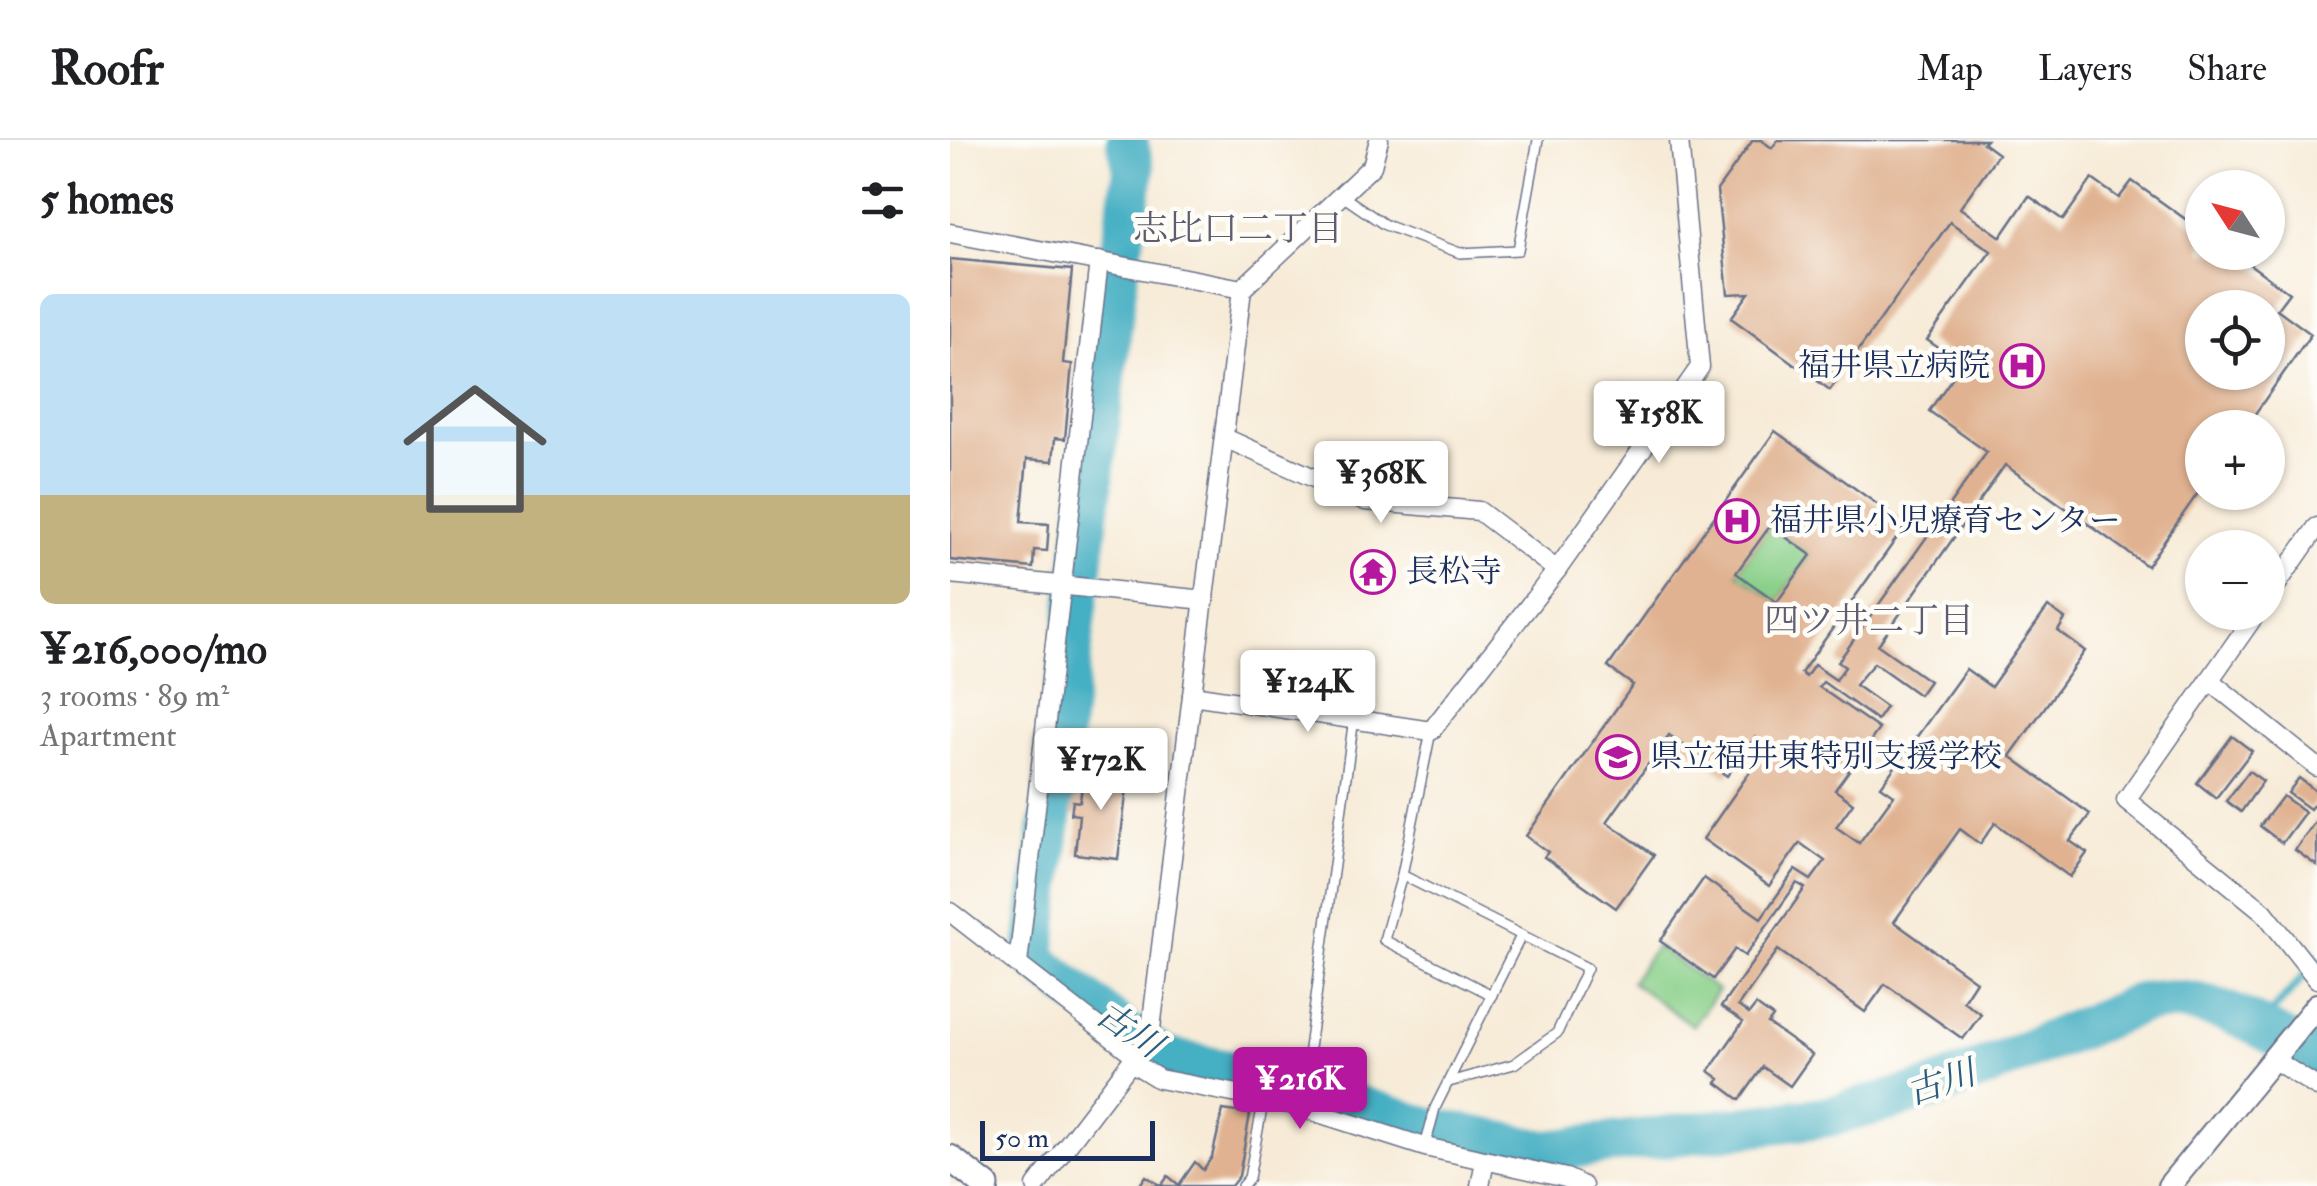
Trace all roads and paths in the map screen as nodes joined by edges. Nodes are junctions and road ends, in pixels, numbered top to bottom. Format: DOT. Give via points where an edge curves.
graph roads {
  1 [pos="1379,140"];
  2 [pos="1538,140"];
  3 [pos="1679,140"];
  4 [pos="1341,195"];
  5 [pos="950,233"];
  6 [pos="1099,261"];
  7 [pos="1242,288"];
  8 [pos="1224,438"];
  9 [pos="2317,526"];
  10 [pos="1557,570"];
  11 [pos="2285,572"];
  12 [pos="950,574"];
  13 [pos="1062,585"];
  14 [pos="1204,600"];
  15 [pos="2245,630"];
  16 [pos="2210,680"];
  17 [pos="1192,696"];
  18 [pos="1354,717"];
  19 [pos="1431,731"];
  20 [pos="2315,761"];
  21 [pos="1402,875"];
  22 [pos="950,912"];
  23 [pos="1521,936"];
  24 [pos="1018,964"];
  25 [pos="2317,979"];
  26 [pos="1492,995"];
  27 [pos="2317,1005"];
  28 [pos="2273,1059"];
  29 [pos="1135,1060"];
  30 [pos="1449,1082"];
  31 [pos="2317,1087"];
  32 [pos="1264,1098"];
  33 [pos="1301,1107"];
  34 [pos="1425,1147"];
  35 [pos="950,1158"];
  36 [pos="1485,1160"];
  37 [pos="986,1186"];
  38 [pos="1036,1186"];
  39 [pos="1242,1186"];
  40 [pos="1480,1186"];
  41 [pos="1583,1186"];
  42 [pos="2170,1186"];
  1 -- 4 [label="street" via="1372,166"];
  2 -- 4 [label="lane" via="1518,250 1460,253 1385,225"];
  3 -- 10 [label="street" via="1700,367"];
  4 -- 7 [label="street"];
  5 -- 6 [label="street"];
  6 -- 7 [label="street"];
  6 -- 13 [label="street"];
  7 -- 8 [label="street"];
  8 -- 10 [label="street" via="1365,501 1479,511"];
  8 -- 14 [label="street"];
  9 -- 11 [label="street"];
  10 -- 19 [label="street"];
  12 -- 13 [label="street"];
  13 -- 14 [label="street"];
  13 -- 24 [label="street"];
  14 -- 17 [label="street"];
  15 -- 16 [label="street"];
  16 -- 20 [label="street"];
  16 -- 25 [label="street" via="2126,800 2264,912"];
  17 -- 18 [label="street"];
  17 -- 29 [label="street" via="1150,1037"];
  18 -- 19 [label="street"];
  18 -- 33 [label="lane"];
  19 -- 21 [label="lane"];
  21 -- 23 [label="lane"];
  21 -- 26 [label="lane" via="1384,940"];
  22 -- 24 [label="street"];
  23 -- 26 [label="lane"];
  23 -- 30 [label="lane" via="1587,968 1557,1033 1514,1064"];
  24 -- 29 [label="street"];
  26 -- 30 [label="lane"];
  27 -- 28 [label="street"];
  28 -- 31 [label="street"];
  28 -- 42 [label="street"];
  29 -- 32 [label="street" via="1159,1079"];
  29 -- 38 [label="street"];
  30 -- 34 [label="lane"];
  32 -- 33 [label="street"];
  32 -- 39 [label="lane"];
  33 -- 34 [label="street"];
  34 -- 36 [label="street"];
  35 -- 37 [label="main road"];
  36 -- 40 [label="street"];
  36 -- 41 [label="street"];
}
